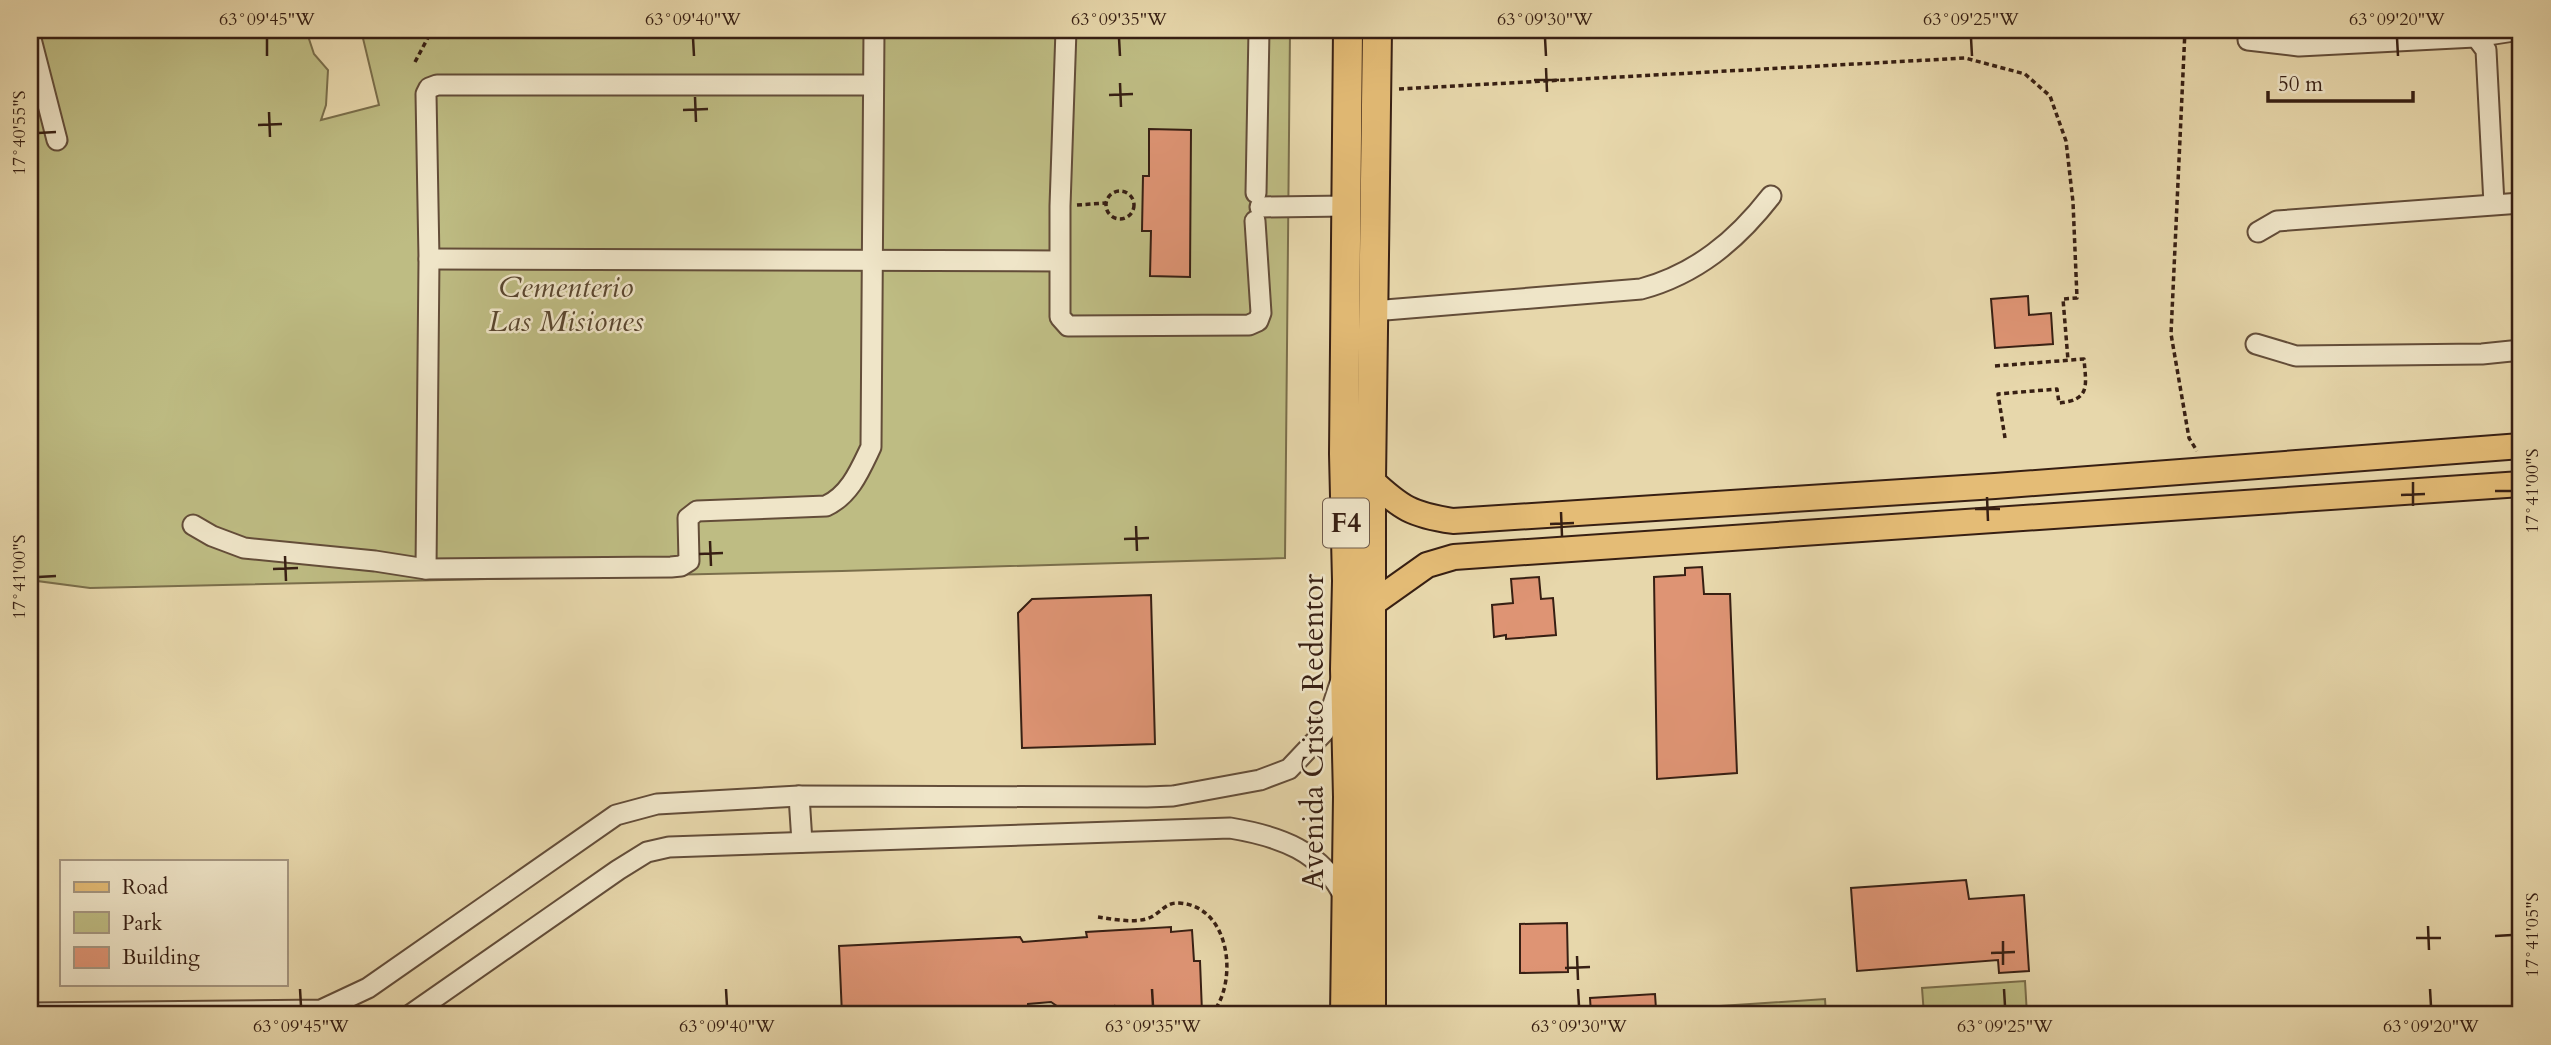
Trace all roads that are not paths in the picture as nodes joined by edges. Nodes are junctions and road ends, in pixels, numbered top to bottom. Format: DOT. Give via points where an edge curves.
graph roads {
  1 [pos="874,30"];
  2 [pos="1066,30"];
  3 [pos="1259,30"];
  4 [pos="1348,30"];
  5 [pos="1377,30"];
  6 [pos="2520,30"];
  7 [pos="2473,33"];
  8 [pos="30,34"];
  9 [pos="2248,40"];
  10 [pos="873,85"];
  11 [pos="57,140"];
  12 [pos="1771,197"];
  13 [pos="2521,203"];
  14 [pos="2494,204"];
  15 [pos="1347,206"];
  16 [pos="1257,207"];
  17 [pos="2258,232"];
  18 [pos="429,259"];
  19 [pos="1059,261"];
  20 [pos="874,262"];
  21 [pos="1373,311"];
  22 [pos="2256,344"];
  23 [pos="2521,350"];
  24 [pos="2521,446"];
  25 [pos="2199,470"];
  26 [pos="1371,480"];
  27 [pos="2521,484"];
  28 [pos="2195,505"];
  29 [pos="1453,521"];
  30 [pos="193,525"];
  31 [pos="1454,557"];
  32 [pos="426,569"];
  33 [pos="1372,604"];
  34 [pos="1345,669"];
  35 [pos="799,796"];
  36 [pos="1173,796"];
  37 [pos="1113,798"];
  38 [pos="1177,830"];
  39 [pos="1117,831"];
  40 [pos="802,842"];
  41 [pos="1346,900"];
  42 [pos="30,1013"];
  43 [pos="214,1014"];
  44 [pos="410,1015"];
  45 [pos="1345,1015"];
  46 [pos="1371,1015"];
  1 -- 10 [label="street"];
  2 -- 19 [label="street"];
  3 -- 16 [label="street"];
  4 -- 15 [label="highway, Avenida Cristo Redentor / F4"];
  5 -- 21 [label="highway, Avenida Cristo Redentor / F4"];
  6 -- 7 [label="street"];
  7 -- 9 [label="street" via="2299,46"];
  7 -- 14 [label="street" via="2486,50"];
  8 -- 11 [label="street"];
  10 -- 18 [label="street" via="429,88"];
  10 -- 20 [label="street"];
  12 -- 21 [label="street" via="1746,228 1711,257 1664,283 1641,289"];
  13 -- 14 [label="street"];
  14 -- 17 [label="street" via="2277,221"];
  15 -- 16 [label="street"];
  15 -- 34 [label="highway, Avenida Cristo Redentor / F4"];
  16 -- 19 [label="street" via="1261,313 1258,321 1249,325 1068,326 1060,317"];
  18 -- 20 [label="street"];
  18 -- 32 [label="street"];
  19 -- 20 [label="street"];
  20 -- 32 [label="street" via="871,447 855,481 837,501 825,506 697,511 688,518 689,561 681,566"];
  21 -- 26 [label="highway, Avenida Cristo Redentor / F4"];
  22 -- 23 [label="street" via="2296,356"];
  24 -- 25 [label="main road"];
  25 -- 28 [label="main road"];
  25 -- 29 [label="main road"];
  26 -- 29 [label="main road" via="1393,501 1421,516"];
  26 -- 33 [label="highway, Avenida Cristo Redentor / F4"];
  27 -- 28 [label="main road"];
  28 -- 31 [label="main road"];
  29 -- 31 [label="main road"];
  30 -- 32 [label="street" via="244,548"];
  31 -- 33 [label="main road" via="1427,565"];
  33 -- 46 [label="highway, Avenida Cristo Redentor / F4"];
  34 -- 36 [label="street" via="1324,732 1289,769 1260,780"];
  34 -- 41 [label="highway, Avenida Cristo Redentor / F4"];
  35 -- 37 [label="street"];
  35 -- 40 [label="street"];
  35 -- 43 [label="street" via="657,804 616,815 368,988 321,1010"];
  36 -- 37 [label="street"];
  36 -- 38 [label="street" via="1154,811"];
  37 -- 39 [label="street" via="1127,814"];
  38 -- 39 [label="street"];
  38 -- 41 [label="street" via="1230,828 1275,837 1317,860"];
  39 -- 40 [label="street"];
  40 -- 44 [label="street" via="669,847 647,852"];
  41 -- 45 [label="highway, Avenida Cristo Redentor / F4"];
  42 -- 43 [label="street"];
}
